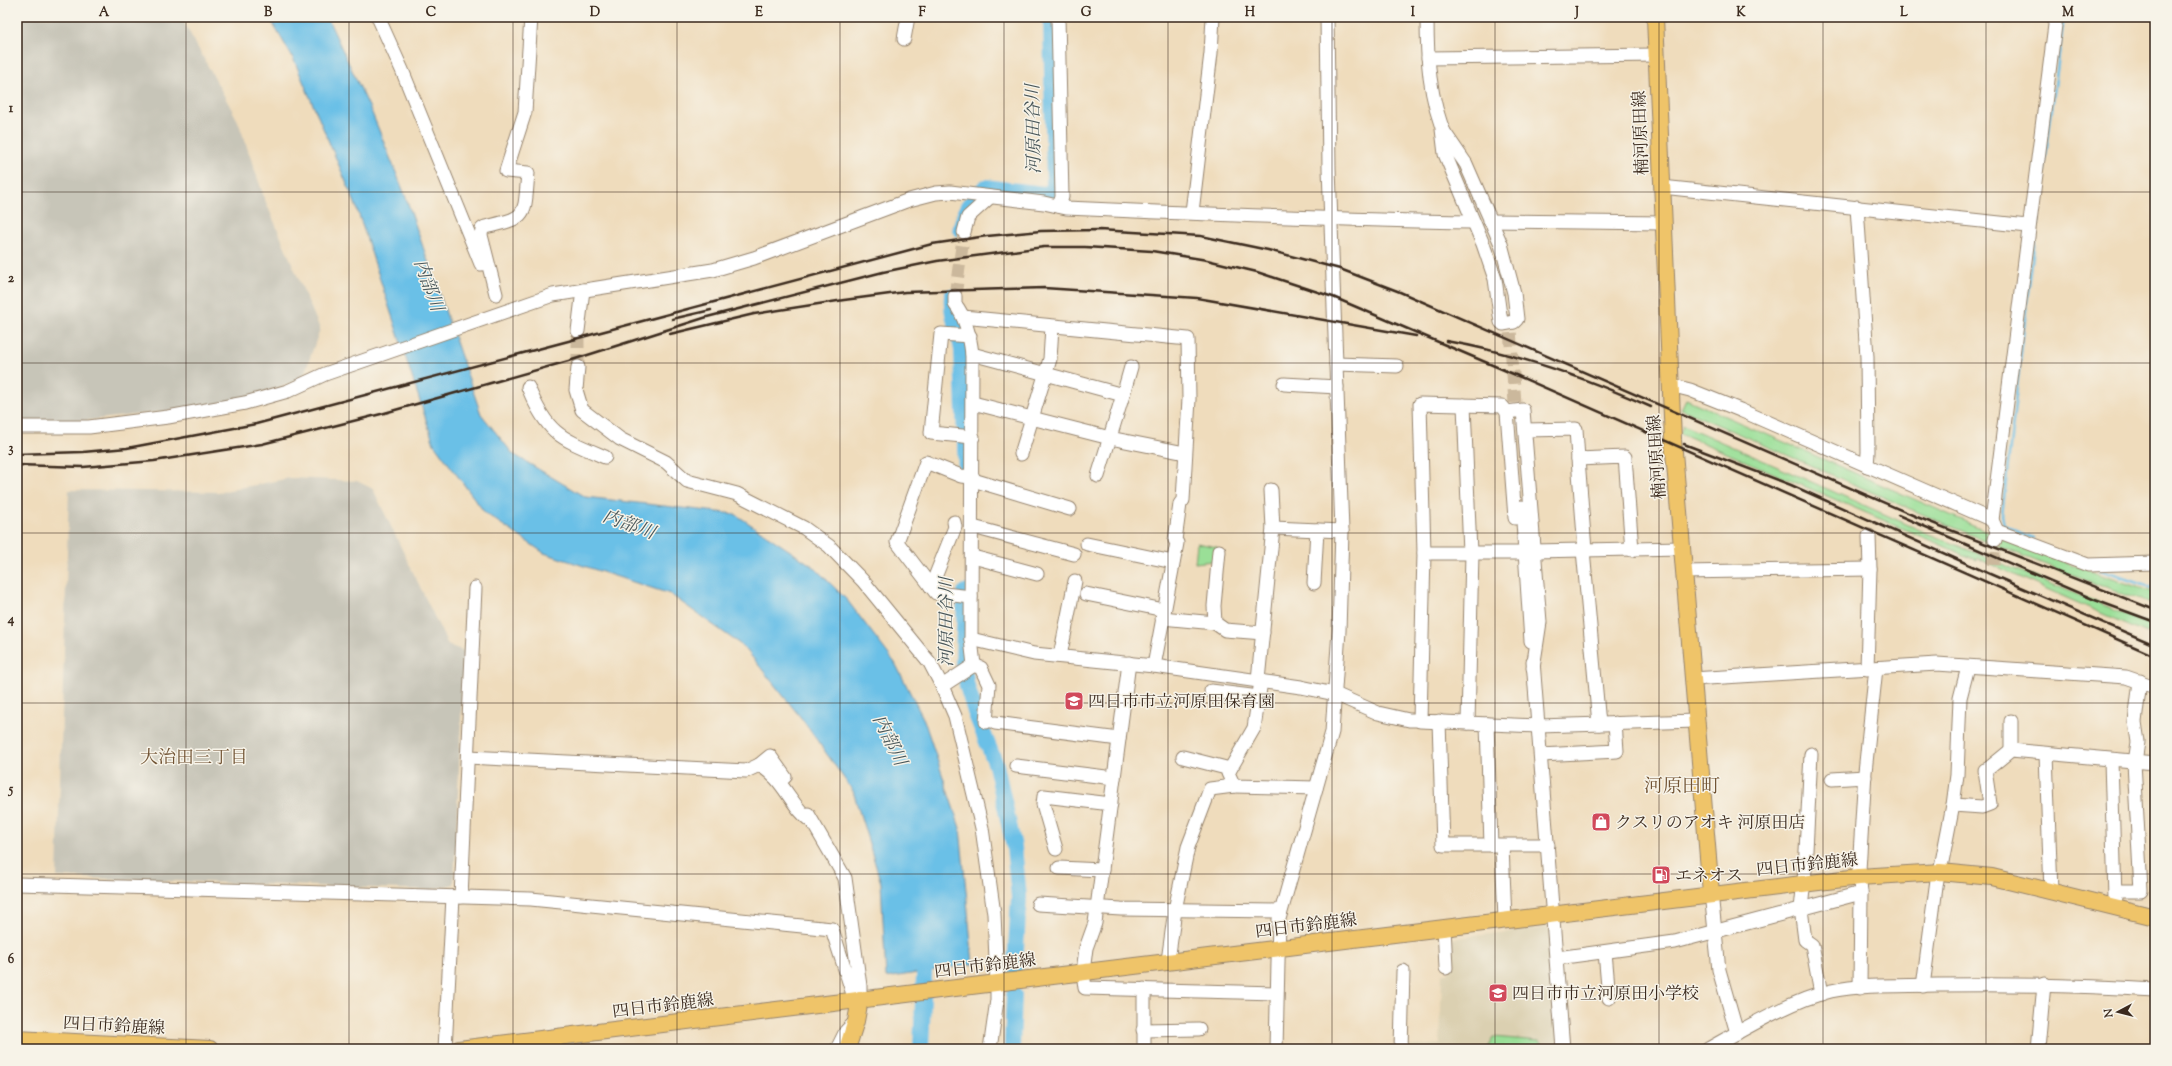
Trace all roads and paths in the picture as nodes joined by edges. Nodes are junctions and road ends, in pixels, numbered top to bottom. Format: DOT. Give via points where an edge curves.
graph roads {
  1 [pos="378,17"];
  2 [pos="531,17"];
  3 [pos="908,17"];
  4 [pos="1058,17"];
  5 [pos="1213,17"];
  6 [pos="1326,17"];
  7 [pos="1427,17"];
  8 [pos="1655,17"];
  9 [pos="2056,17"];
  10 [pos="904,39"];
  11 [pos="1656,55"];
  12 [pos="1428,58"];
  13 [pos="1442,129"];
  14 [pos="1662,187"];
  15 [pos="982,196"];
  16 [pos="1059,206"];
  17 [pos="1857,207"];
  18 [pos="1192,212"];
  19 [pos="1331,220"];
  20 [pos="1490,221"];
  21 [pos="1473,222"];
  22 [pos="1663,223"];
  23 [pos="2028,226"];
  24 [pos="964,232"];
  25 [pos="582,290"];
  26 [pos="496,294"];
  27 [pos="955,296"];
  28 [pos="498,313"];
  29 [pos="1509,314"];
  30 [pos="963,317"];
  31 [pos="1052,327"];
  32 [pos="578,332"];
  33 [pos="963,336"];
  34 [pos="972,354"];
  35 [pos="1336,364"];
  36 [pos="1397,366"];
  37 [pos="578,367"];
  38 [pos="1131,367"];
  39 [pos="1046,374"];
  40 [pos="1284,384"];
  41 [pos="1670,385"];
  42 [pos="528,387"];
  43 [pos="1337,387"];
  44 [pos="1123,395"];
  45 [pos="973,403"];
  46 [pos="1464,405"];
  47 [pos="1511,416"];
  48 [pos="1032,418"];
  49 [pos="17,428"];
  50 [pos="1525,430"];
  51 [pos="968,436"];
  52 [pos="1110,438"];
  53 [pos="1186,453"];
  54 [pos="1021,454"];
  55 [pos="605,457"];
  56 [pos="1578,459"];
  57 [pos="1867,466"];
  58 [pos="1098,476"];
  59 [pos="969,477"];
  60 [pos="1271,490"];
  61 [pos="1070,509"];
  62 [pos="954,522"];
  63 [pos="973,527"];
  64 [pos="1273,528"];
  65 [pos="1317,530"];
  66 [pos="1342,531"];
  67 [pos="1995,531"];
  68 [pos="1869,536"];
  69 [pos="1087,544"];
  70 [pos="1682,548"];
  71 [pos="1584,550"];
  72 [pos="1632,550"];
  73 [pos="1220,551"];
  74 [pos="1534,551"];
  75 [pos="1424,553"];
  76 [pos="1471,553"];
  77 [pos="1518,553"];
  78 [pos="1074,554"];
  79 [pos="973,558"];
  80 [pos="1173,562"];
  81 [pos="2155,563"];
  82 [pos="1870,568"];
  83 [pos="1684,572"];
  84 [pos="1037,574"];
  85 [pos="1075,581"];
  86 [pos="1314,583"];
  87 [pos="931,587"];
  88 [pos="475,588"];
  89 [pos="1086,594"];
  90 [pos="969,597"];
  91 [pos="1163,614"];
  92 [pos="1215,623"];
  93 [pos="1263,633"];
  94 [pos="971,639"];
  95 [pos="1060,656"];
  96 [pos="1129,663"];
  97 [pos="1154,666"];
  98 [pos="1968,667"];
  99 [pos="1533,668"];
  100 [pos="1871,669"];
  101 [pos="966,670"];
  102 [pos="1692,679"];
  103 [pos="1260,680"];
  104 [pos="2140,681"];
  105 [pos="942,686"];
  106 [pos="2155,687"];
  107 [pos="1211,691"];
  108 [pos="1335,694"];
  109 [pos="1259,697"];
  110 [pos="1420,720"];
  111 [pos="1439,721"];
  112 [pos="1696,721"];
  113 [pos="2011,721"];
  114 [pos="1468,723"];
  115 [pos="1615,723"];
  116 [pos="1487,724"];
  117 [pos="1599,724"];
  118 [pos="1539,726"];
  119 [pos="1119,739"];
  120 [pos="2011,750"];
  121 [pos="1810,754"];
  122 [pos="2046,754"];
  123 [pos="1541,755"];
  124 [pos="468,757"];
  125 [pos="1183,757"];
  126 [pos="2111,760"];
  127 [pos="2135,762"];
  128 [pos="2155,763"];
  129 [pos="1016,766"];
  130 [pos="1230,769"];
  131 [pos="1865,777"];
  132 [pos="1114,778"];
  133 [pos="1832,779"];
  134 [pos="1234,786"];
  135 [pos="1316,788"];
  136 [pos="1110,804"];
  137 [pos="1953,805"];
  138 [pos="1548,845"];
  139 [pos="1497,846"];
  140 [pos="1056,849"];
  141 [pos="1059,868"];
  142 [pos="1102,870"];
  143 [pos="1939,872"];
  144 [pos="1859,876"];
  145 [pos="1804,883"];
  146 [pos="17,884"];
  147 [pos="2116,891"];
  148 [pos="2051,892"];
  149 [pos="1711,893"];
  150 [pos="1861,893"];
  151 [pos="457,897"];
  152 [pos="1038,904"];
  153 [pos="2115,907"];
  154 [pos="1096,908"];
  155 [pos="1801,909"];
  156 [pos="1175,910"];
  157 [pos="1280,912"];
  158 [pos="1554,914"];
  159 [pos="2155,917"];
  160 [pos="1505,920"];
  161 [pos="1444,927"];
  162 [pos="1715,933"];
  163 [pos="1278,948"];
  164 [pos="1605,952"];
  165 [pos="1557,958"];
  166 [pos="1168,961"];
  167 [pos="1084,964"];
  168 [pos="1446,968"];
  169 [pos="1403,971"];
  170 [pos="1084,980"];
  171 [pos="993,982"];
  172 [pos="2044,984"];
  173 [pos="1923,986"];
  174 [pos="1860,988"];
  175 [pos="1144,989"];
  176 [pos="2155,990"];
  177 [pos="1276,993"];
  178 [pos="1820,994"];
  179 [pos="1609,998"];
  180 [pos="860,999"];
  181 [pos="856,1021"];
  182 [pos="1199,1028"];
  183 [pos="1143,1030"];
  184 [pos="1737,1033"];
  185 [pos="17,1038"];
  186 [pos="39,1044"];
  187 [pos="991,1048"];
  188 [pos="210,1049"];
  189 [pos="445,1049"];
  190 [pos="459,1049"];
  191 [pos="837,1049"];
  192 [pos="847,1049"];
  193 [pos="1144,1049"];
  194 [pos="1276,1049"];
  195 [pos="1401,1049"];
  196 [pos="1563,1049"];
  197 [pos="1708,1049"];
  198 [pos="2038,1049"];
  1 -- 26 [label="street" via="435,149 470,240"];
  2 -- 26 [label="street" via="525,112 506,170 528,173 525,203 522,214 514,220 485,227 481,235"];
  3 -- 10 [label="street"];
  4 -- 16 [label="street" via="1062,197"];
  5 -- 18 [label="street"];
  6 -- 19 [label="street"];
  7 -- 12 [label="street"];
  8 -- 11 [label="main road, 楠河原田線"];
  9 -- 23 [label="street"];
  11 -- 12 [label="street"];
  11 -- 14 [label="main road, 楠河原田線"];
  12 -- 13 [label="street" via="1434,105"];
  13 -- 20 [label="street" via="1466,164"];
  13 -- 21 [label="street" via="1445,154"];
  13 -- 29 [label="street" via="1501,266"];
  14 -- 17 [label="street"];
  14 -- 22 [label="main road, 楠河原田線"];
  15 -- 16 [label="street"];
  15 -- 24 [label="street" via="968,217"];
  15 -- 25 [label="street" via="936,193 909,200 761,256 713,270"];
  16 -- 18 [label="street"];
  17 -- 23 [label="street"];
  17 -- 57 [label="street" via="1867,357"];
  18 -- 19 [label="street"];
  19 -- 21 [label="street"];
  19 -- 35 [label="street"];
  20 -- 21 [label="street" via="1501,244 1511,279 1516,311 1517,320 1504,324 1501,322 1495,279"];
  20 -- 22 [label="street"];
  22 -- 41 [label="main road, 楠河原田線"];
  23 -- 67 [label="street"];
  25 -- 28 [label="street" via="553,295"];
  25 -- 32 [label="street"];
  26 -- 28 [label="street"];
  27 -- 30 [label="street" via="955,304"];
  28 -- 49 [label="street" via="325,374 288,391 245,404 89,427"];
  30 -- 31 [label="street"];
  30 -- 33 [label="street"];
  31 -- 39 [label="street" via="1050,359"];
  31 -- 53 [label="street" via="1188,339 1189,399"];
  33 -- 34 [label="street"];
  33 -- 51 [label="street" via="941,334 931,433"];
  34 -- 39 [label="street"];
  34 -- 45 [label="street"];
  35 -- 36 [label="street"];
  35 -- 43 [label="street"];
  37 -- 105 [label="street" via="576,390 582,410 620,439 666,462 687,481 737,494 804,528 829,546 863,581 930,663"];
  38 -- 44 [label="street"];
  39 -- 44 [label="street"];
  39 -- 48 [label="street"];
  40 -- 43 [label="street"];
  41 -- 57 [label="street" via="1690,390 1740,410"];
  41 -- 70 [label="main road, 楠河原田線"];
  42 -- 55 [label="street" via="547,425 564,438"];
  43 -- 66 [label="street"];
  44 -- 52 [label="street"];
  45 -- 48 [label="street"];
  45 -- 51 [label="street"];
  46 -- 47 [label="street" via="1502,406"];
  46 -- 75 [label="street" via="1420,404"];
  46 -- 76 [label="street"];
  47 -- 50 [label="street" via="1523,410"];
  47 -- 77 [label="street"];
  47 -- 99 [label="street"];
  48 -- 52 [label="street"];
  48 -- 54 [label="street"];
  50 -- 56 [label="street" via="1576,429"];
  50 -- 74 [label="street"];
  51 -- 59 [label="street"];
  52 -- 53 [label="street"];
  52 -- 58 [label="street"];
  53 -- 80 [label="street" via="1183,500 1180,504"];
  56 -- 71 [label="street"];
  56 -- 72 [label="street" via="1625,457"];
  57 -- 67 [label="street"];
  59 -- 61 [label="street"];
  59 -- 63 [label="street"];
  59 -- 87 [label="street" via="926,462 897,542"];
  60 -- 64 [label="street"];
  62 -- 87 [label="street" via="955,527"];
  63 -- 78 [label="street"];
  63 -- 79 [label="street"];
  64 -- 65 [label="street"];
  64 -- 93 [label="street"];
  65 -- 66 [label="street"];
  65 -- 86 [label="street"];
  66 -- 108 [label="street"];
  67 -- 81 [label="street" via="2088,565"];
  68 -- 82 [label="street"];
  69 -- 80 [label="street"];
  70 -- 72 [label="street"];
  70 -- 83 [label="main road, 楠河原田線"];
  71 -- 72 [label="street"];
  71 -- 74 [label="street"];
  71 -- 117 [label="street"];
  73 -- 92 [label="street" via="1214,606"];
  74 -- 99 [label="street" via="1540,622"];
  75 -- 76 [label="street"];
  75 -- 110 [label="street"];
  76 -- 77 [label="street"];
  76 -- 114 [label="street"];
  77 -- 99 [label="street" via="1523,626"];
  79 -- 84 [label="street"];
  79 -- 90 [label="street"];
  80 -- 91 [label="street"];
  82 -- 83 [label="street"];
  82 -- 100 [label="street"];
  83 -- 102 [label="main road, 楠河原田線"];
  85 -- 95 [label="street"];
  87 -- 90 [label="street" via="936,593"];
  88 -- 124 [label="street"];
  89 -- 91 [label="street"];
  90 -- 94 [label="street"];
  91 -- 92 [label="street"];
  91 -- 97 [label="street"];
  92 -- 93 [label="street" via="1225,630"];
  93 -- 103 [label="street"];
  94 -- 95 [label="street" via="1034,654"];
  94 -- 101 [label="street"];
  95 -- 96 [label="street"];
  96 -- 97 [label="street"];
  96 -- 119 [label="street"];
  97 -- 103 [label="street"];
  98 -- 100 [label="street" via="1937,664"];
  98 -- 104 [label="street" via="2104,675"];
  98 -- 137 [label="street" via="1960,698 1957,775"];
  99 -- 118 [label="street"];
  100 -- 102 [label="street"];
  100 -- 131 [label="street"];
  101 -- 105 [label="street"];
  101 -- 119 [label="street" via="981,668 989,685 990,723"];
  102 -- 112 [label="main road, 楠河原田線"];
  103 -- 108 [label="street"];
  103 -- 109 [label="street"];
  104 -- 106 [label="street"];
  104 -- 127 [label="street" via="2135,722 2138,742"];
  105 -- 171 [label="street" via="955,716 982,828 994,914"];
  107 -- 109 [label="street"];
  108 -- 110 [label="street" via="1378,713"];
  108 -- 135 [label="street" via="1332,732"];
  109 -- 130 [label="street" via="1254,728"];
  110 -- 111 [label="street"];
  111 -- 114 [label="street"];
  111 -- 139 [label="street" via="1443,845"];
  112 -- 115 [label="street"];
  112 -- 149 [label="main road, 楠河原田線"];
  113 -- 120 [label="street"];
  114 -- 116 [label="street"];
  115 -- 117 [label="street"];
  115 -- 123 [label="street" via="1617,752"];
  116 -- 118 [label="street"];
  116 -- 139 [label="street"];
  117 -- 118 [label="street"];
  118 -- 123 [label="street"];
  119 -- 132 [label="street"];
  120 -- 122 [label="street"];
  120 -- 137 [label="street" via="1987,769 1990,804 1982,807"];
  121 -- 145 [label="street"];
  122 -- 126 [label="street"];
  122 -- 148 [label="street"];
  123 -- 138 [label="street"];
  124 -- 151 [label="street"];
  124 -- 180 [label="street" via="746,770 759,765 770,770 803,815 812,822 845,878 858,962"];
  125 -- 130 [label="street"];
  126 -- 127 [label="street"];
  126 -- 147 [label="street"];
  127 -- 128 [label="street"];
  127 -- 147 [label="street" via="2141,891"];
  129 -- 132 [label="street"];
  130 -- 134 [label="street" via="1228,773"];
  131 -- 133 [label="street"];
  131 -- 144 [label="street"];
  132 -- 136 [label="street"];
  134 -- 135 [label="street"];
  134 -- 156 [label="street" via="1210,789 1188,847"];
  135 -- 157 [label="street"];
  136 -- 140 [label="street" via="1044,796 1043,804"];
  136 -- 142 [label="street"];
  137 -- 143 [label="street"];
  138 -- 139 [label="street"];
  138 -- 158 [label="street"];
  139 -- 160 [label="street"];
  141 -- 142 [label="street"];
  142 -- 154 [label="street"];
  143 -- 144 [label="main road, 四日市鈴鹿線"];
  143 -- 148 [label="main road, 四日市鈴鹿線" via="1992,877"];
  143 -- 173 [label="street"];
  144 -- 145 [label="main road, 四日市鈴鹿線"];
  144 -- 150 [label="street"];
  145 -- 149 [label="main road, 四日市鈴鹿線"];
  145 -- 155 [label="street"];
  146 -- 151 [label="street"];
  147 -- 153 [label="street"];
  148 -- 153 [label="main road, 四日市鈴鹿線"];
  149 -- 158 [label="main road, 四日市鈴鹿線"];
  149 -- 162 [label="street"];
  150 -- 155 [label="street"];
  150 -- 174 [label="street"];
  151 -- 180 [label="street" via="566,902 832,929 852,991"];
  151 -- 189 [label="street"];
  152 -- 154 [label="street"];
  153 -- 159 [label="main road, 四日市鈴鹿線"];
  154 -- 156 [label="street"];
  154 -- 167 [label="street" via="1095,923 1086,948"];
  155 -- 162 [label="street"];
  155 -- 178 [label="street" via="1805,940 1812,945"];
  156 -- 157 [label="street"];
  156 -- 166 [label="street"];
  157 -- 163 [label="street"];
  158 -- 160 [label="main road, 四日市鈴鹿線"];
  158 -- 165 [label="street"];
  160 -- 161 [label="main road, 四日市鈴鹿線"];
  161 -- 163 [label="main road, 四日市鈴鹿線"];
  161 -- 168 [label="street"];
  162 -- 164 [label="street" via="1675,942"];
  162 -- 184 [label="street" via="1720,970"];
  163 -- 166 [label="main road, 四日市鈴鹿線"];
  163 -- 177 [label="street"];
  164 -- 165 [label="street"];
  164 -- 179 [label="street"];
  165 -- 196 [label="street"];
  166 -- 171 [label="main road, 四日市鈴鹿線"];
  169 -- 195 [label="street"];
  170 -- 175 [label="street" via="1084,988"];
  171 -- 180 [label="main road, 四日市鈴鹿線"];
  171 -- 187 [label="street" via="997,1000"];
  172 -- 173 [label="street"];
  172 -- 176 [label="street"];
  172 -- 198 [label="street"];
  173 -- 174 [label="street"];
  174 -- 178 [label="street"];
  175 -- 177 [label="street"];
  175 -- 183 [label="street"];
  177 -- 194 [label="street"];
  178 -- 184 [label="street"];
  180 -- 181 [label="main road"];
  180 -- 190 [label="main road, 四日市鈴鹿線"];
  181 -- 191 [label="street" via="846,1031"];
  181 -- 192 [label="main road"];
  182 -- 183 [label="street"];
  183 -- 193 [label="street"];
  184 -- 197 [label="street"];
  185 -- 186 [label="main road, 四日市鈴鹿線"];
  186 -- 188 [label="main road, 四日市鈴鹿線"];
}
